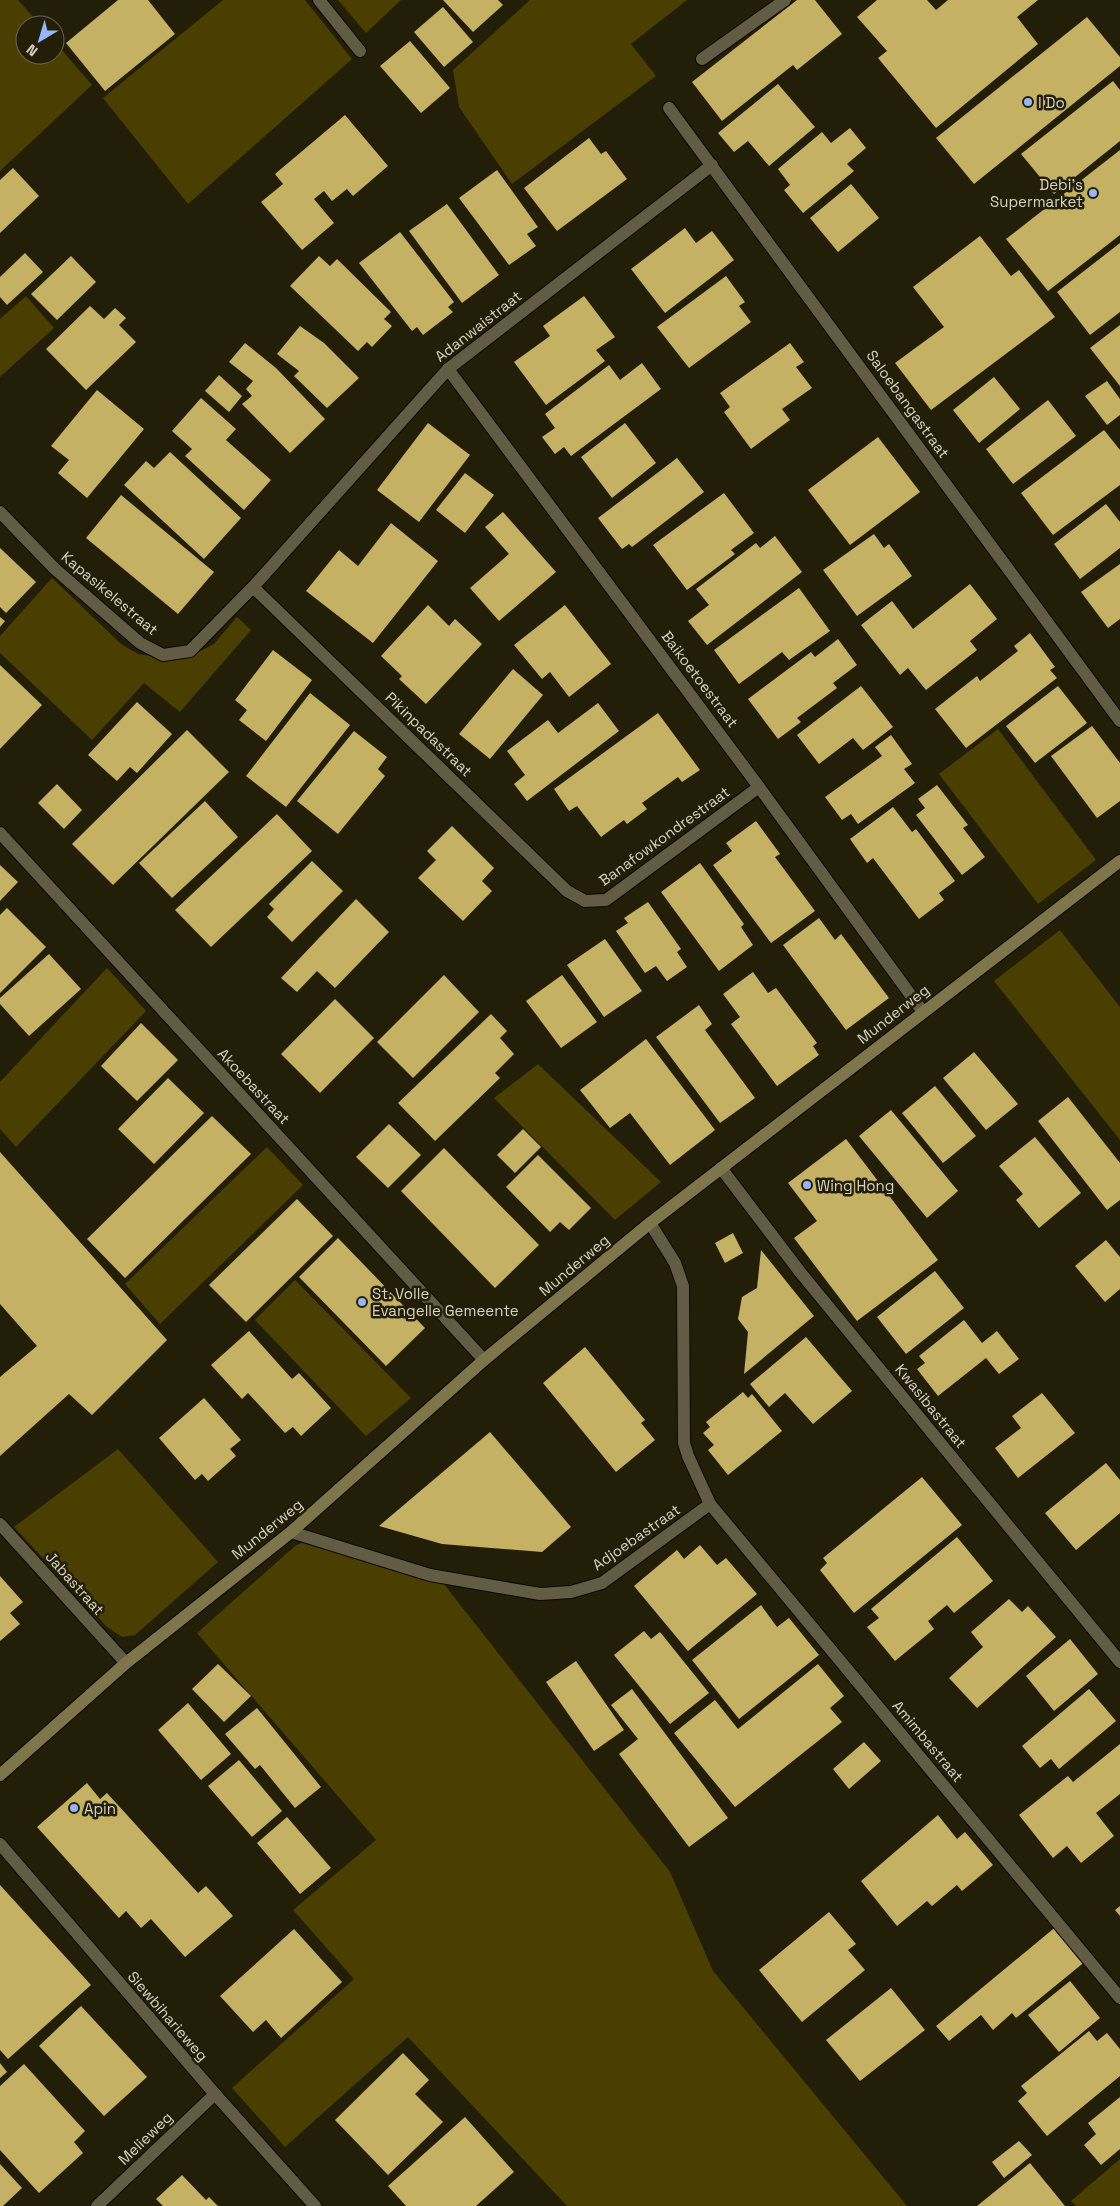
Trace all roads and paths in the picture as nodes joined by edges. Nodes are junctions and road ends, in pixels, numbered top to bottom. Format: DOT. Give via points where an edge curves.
graph roads {
  1 [pos="319,0"];
  2 [pos="785,0"];
  3 [pos="360,51"];
  4 [pos="702,59"];
  5 [pos="669,108"];
  6 [pos="712,166"];
  7 [pos="448,369"];
  8 [pos="0,512"];
  9 [pos="253,587"];
  10 [pos="1120,721"];
  11 [pos="759,786"];
  12 [pos="0,833"];
  13 [pos="1120,861"];
  14 [pos="585,901"];
  15 [pos="923,1012"];
  16 [pos="721,1168"];
  17 [pos="650,1223"];
  18 [pos="484,1360"];
  19 [pos="710,1504"];
  20 [pos="0,1524"];
  21 [pos="291,1532"];
  22 [pos="1120,1662"];
  23 [pos="126,1663"];
  24 [pos="0,1775"];
  25 [pos="0,1844"];
  26 [pos="1120,1998"];
  27 [pos="215,2094"];
  28 [pos="97,2206"];
  29 [pos="315,2206"];
  1 -- 3 [label="street"];
  2 -- 4 [label="street"];
  5 -- 6 [label="street, Saloebangastraat"];
  6 -- 7 [label="street, Adanwaistraat"];
  6 -- 10 [label="street, Saloebangastraat"];
  7 -- 9 [label="street, Adanwaistraat"];
  7 -- 11 [label="street, Baikoetoestraat"];
  8 -- 9 [label="street, Kapasikelestraat" via="62,575 140,644 163,654 190,651"];
  9 -- 14 [label="street, Pikinpadastraat" via="566,891"];
  11 -- 14 [label="street, Banafowkondrestraat" via="606,900"];
  11 -- 15 [label="street, Baikoetoestraat"];
  12 -- 18 [label="street, Akoebastraat"];
  13 -- 15 [label="street, Munderweg"];
  15 -- 16 [label="street, Munderweg"];
  16 -- 17 [label="street, Munderweg"];
  16 -- 22 [label="street, Kwasibastraat" via="800,1272"];
  17 -- 18 [label="street, Munderweg"];
  17 -- 19 [label="street" via="675,1263 683,1286 684,1443"];
  18 -- 21 [label="street, Munderweg"];
  19 -- 21 [label="street, Adjoebastraat" via="602,1583 571,1592 540,1594 430,1575"];
  19 -- 26 [label="street, Amimbastraat"];
  20 -- 23 [label="street, Jabastraat"];
  21 -- 23 [label="street, Munderweg"];
  23 -- 24 [label="street, Munderweg"];
  25 -- 27 [label="street, Siewbiharieweg"];
  27 -- 28 [label="street, Melieweg"];
  27 -- 29 [label="street, Siewbiharieweg"];
}
